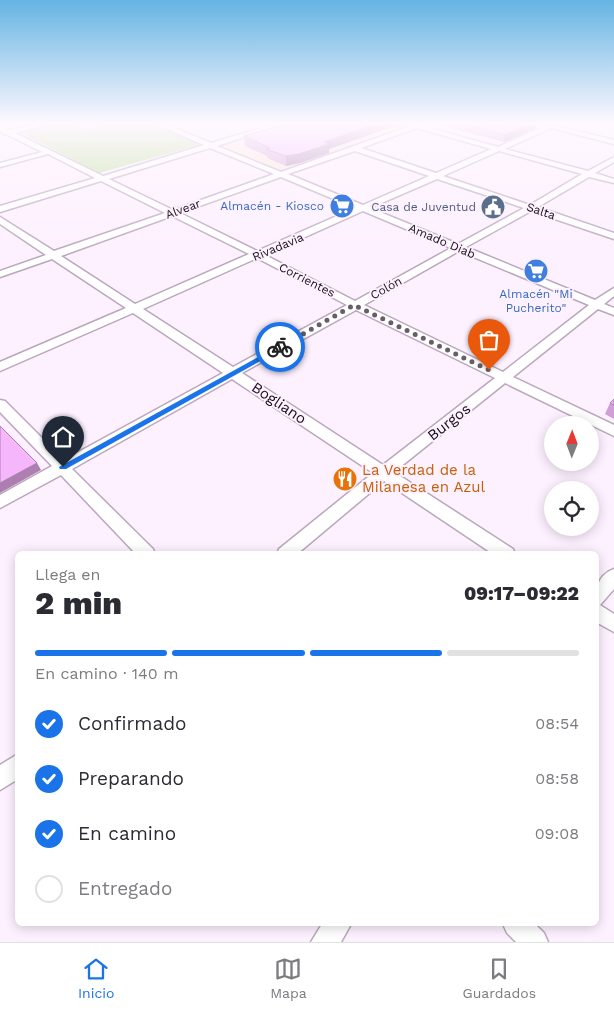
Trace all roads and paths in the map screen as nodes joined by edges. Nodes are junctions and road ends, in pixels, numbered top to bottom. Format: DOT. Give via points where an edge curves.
graph roads {
  1 [pos="82,168"];
  2 [pos="135,168"];
  3 [pos="266,168"];
  4 [pos="297,168"];
  5 [pos="415,168"];
  6 [pos="457,168"];
  7 [pos="567,168"];
  8 [pos="599,168"];
  9 [pos="280,174"];
  10 [pos="589,174"];
  11 [pos="440,176"];
  12 [pos="102,178"];
  13 [pos="614,181"];
  14 [pos="532,207"];
  15 [pos="0,208"];
  16 [pos="365,209"];
  17 [pos="173,213"];
  18 [pos="0,220"];
  19 [pos="614,236"];
  20 [pos="457,248"];
  21 [pos="54,255"];
  22 [pos="258,255"];
  23 [pos="0,274"];
  24 [pos="614,291"];
  25 [pos="354,305"];
  26 [pos="596,305"];
  27 [pos="134,307"];
  28 [pos="614,312"];
  29 [pos="0,367"];
  30 [pos="234,373"];
  31 [pos="505,378"];
  32 [pos="0,404"];
  33 [pos="614,432"];
  34 [pos="63,467"];
  35 [pos="383,474"];
  36 [pos="0,502"];
  37 [pos="143,551"];
  38 [pos="289,551"];
  39 [pos="502,551"];
  40 [pos="614,576"];
  41 [pos="599,595"];
  42 [pos="599,614"];
  43 [pos="614,624"];
  44 [pos="15,767"];
  45 [pos="0,779"];
  46 [pos="336,926"];
  47 [pos="518,926"];
  48 [pos="324,942"];
  49 [pos="535,942"];
  1 -- 12 [label="street, Corrientes"];
  2 -- 12 [label="street"];
  3 -- 9 [label="street, Amado Diab"];
  4 -- 9 [label="street, Alvear"];
  5 -- 11 [label="street, Salta"];
  6 -- 11 [label="street, Rivadavia"];
  7 -- 10 [label="street"];
  8 -- 10 [label="street, Colón"];
  9 -- 16 [label="street, Amado Diab"];
  9 -- 17 [label="street, Alvear"];
  10 -- 13 [label="street"];
  10 -- 14 [label="street, Colón"];
  11 -- 14 [label="street, Salta"];
  11 -- 16 [label="street, Rivadavia"];
  12 -- 15 [label="street"];
  12 -- 17 [label="street, Corrientes"];
  14 -- 19 [label="street, Salta"];
  14 -- 20 [label="street, Colón"];
  16 -- 20 [label="street, Amado Diab"];
  16 -- 22 [label="street, Rivadavia"];
  17 -- 21 [label="street, Alvear"];
  17 -- 22 [label="street, Corrientes"];
  18 -- 21 [label="street, Bogliano"];
  20 -- 25 [label="street, Colón"];
  20 -- 26 [label="street, Amado Diab"];
  21 -- 23 [label="street, Alvear"];
  21 -- 27 [label="street, Bogliano"];
  22 -- 25 [label="street, Corrientes"];
  22 -- 27 [label="street, Rivadavia"];
  24 -- 26 [label="street, Burgos"];
  25 -- 30 [label="street, Colón"];
  25 -- 31 [label="street, Corrientes"];
  26 -- 28 [label="street, Amado Diab"];
  26 -- 31 [label="street, Burgos"];
  27 -- 29 [label="street, Rivadavia"];
  27 -- 30 [label="street, Bogliano"];
  30 -- 34 [label="street, Colón"];
  30 -- 35 [label="street, Bogliano"];
  31 -- 33 [label="street, Corrientes"];
  31 -- 35 [label="street, Burgos"];
  32 -- 34 [label="street"];
  34 -- 36 [label="street, Colón"];
  34 -- 37 [label="street"];
  35 -- 38 [label="street, Burgos"];
  35 -- 39 [label="street, Bogliano"];
  40 -- 41 [label="street"];
  42 -- 43 [label="street"];
  44 -- 45 [label="street"];
  46 -- 48 [label="street"];
  47 -- 49 [label="street"];
}
